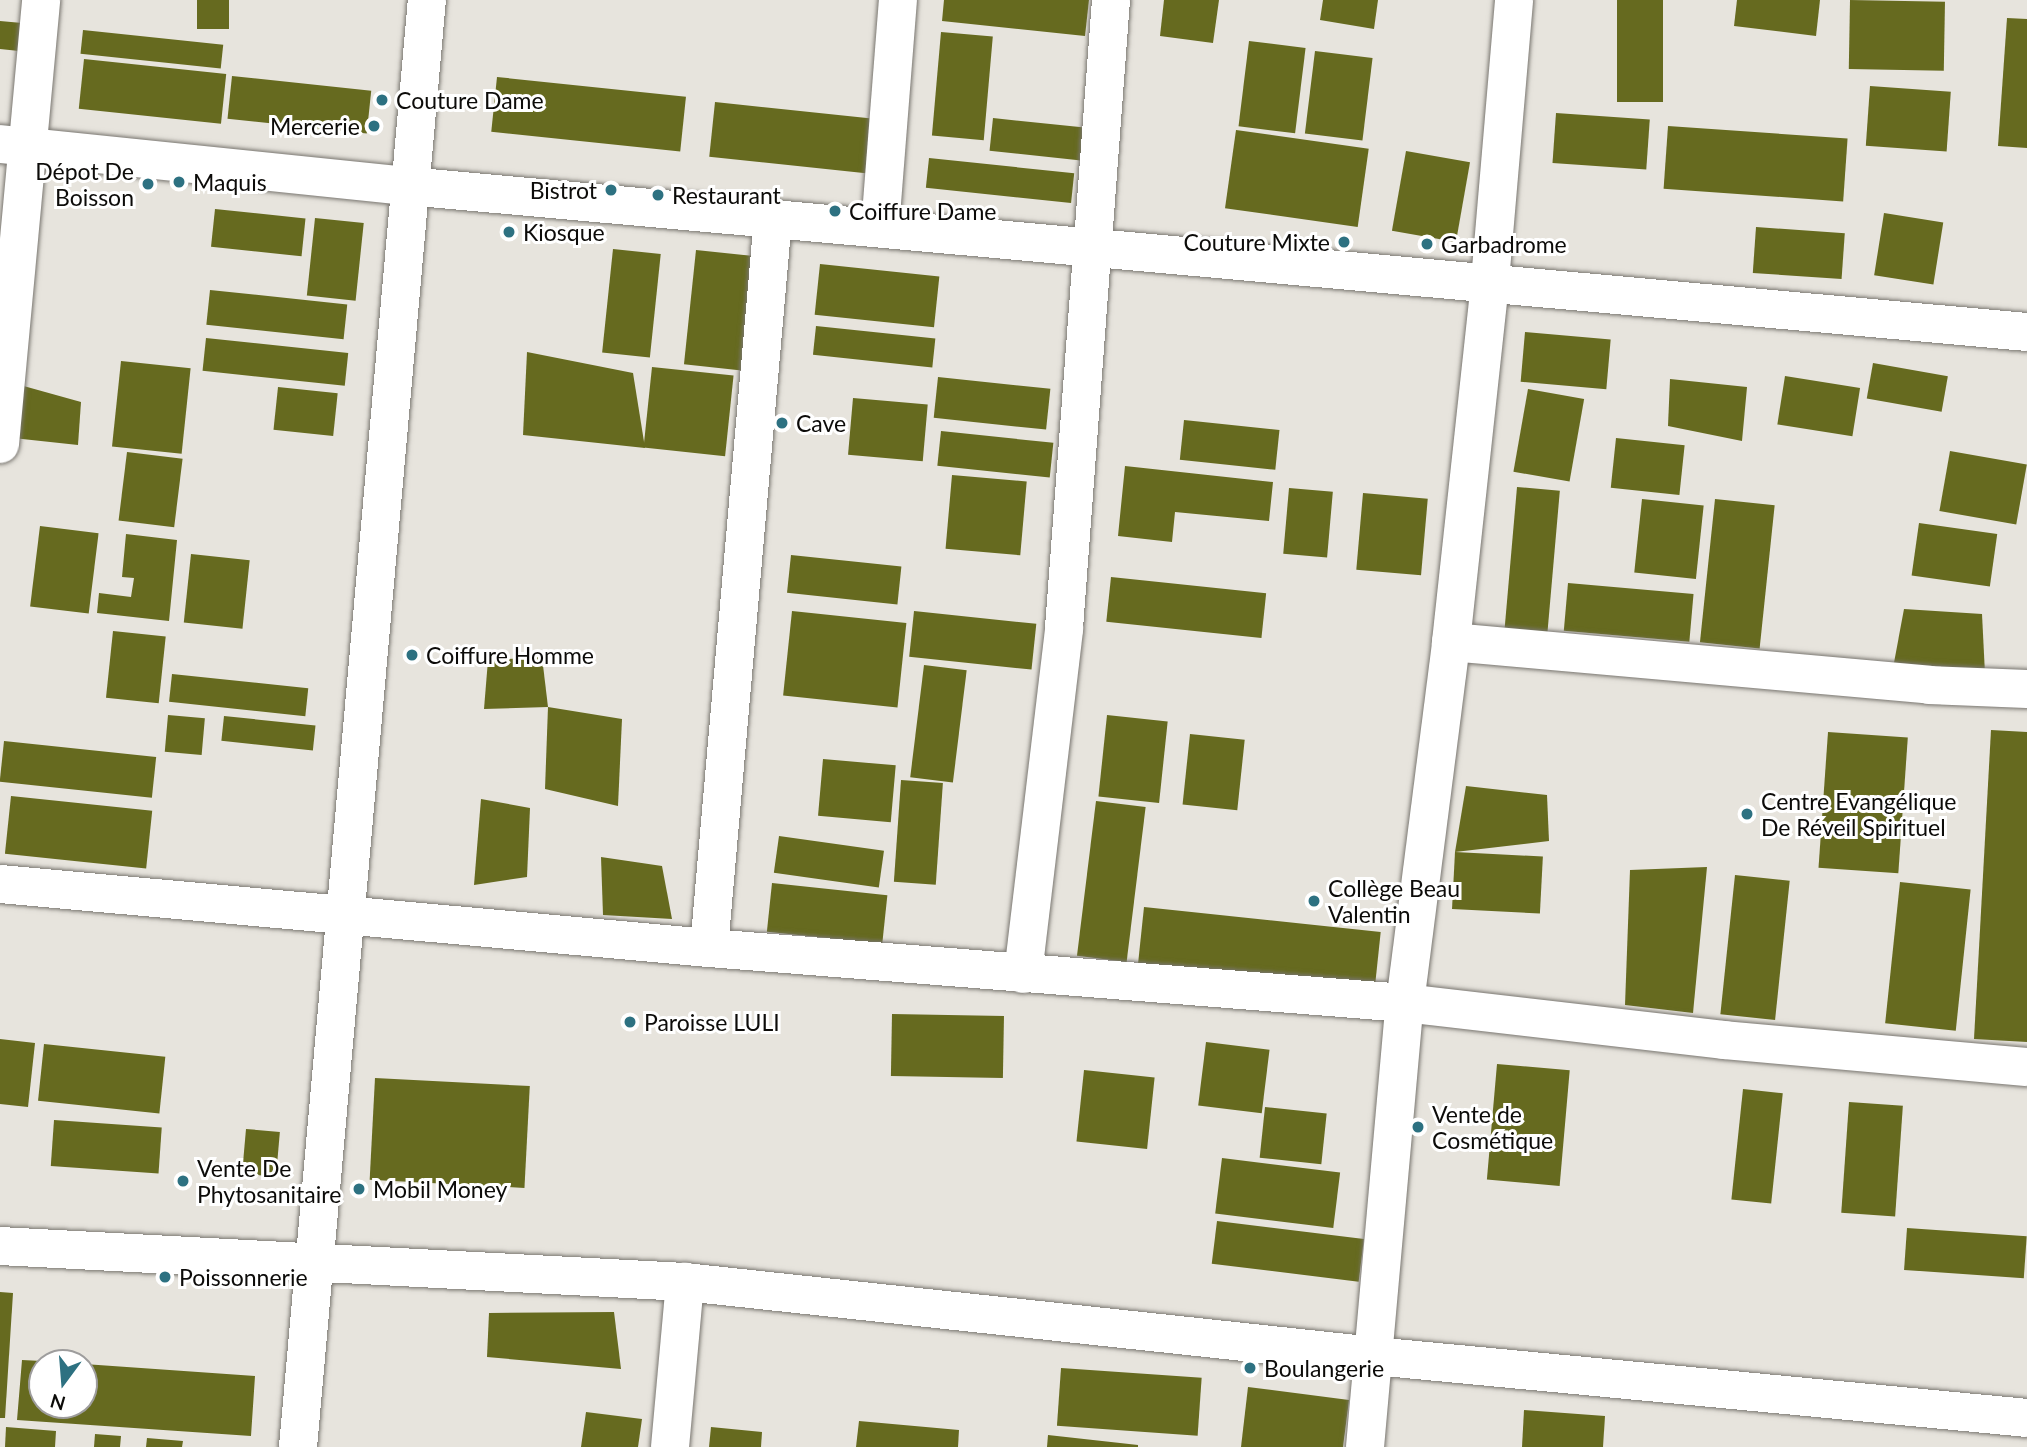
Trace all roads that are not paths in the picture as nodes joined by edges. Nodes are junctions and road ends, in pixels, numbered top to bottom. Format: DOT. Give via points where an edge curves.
graph roads {
  1 [pos="41,0"];
  2 [pos="427,0"];
  3 [pos="898,0"];
  4 [pos="1111,0"];
  5 [pos="1518,6"];
  6 [pos="14,145"];
  7 [pos="407,186"];
  8 [pos="773,218"];
  9 [pos="880,228"];
  10 [pos="1096,247"];
  11 [pos="1490,281"];
  12 [pos="2027,332"];
  13 [pos="0,444"];
  14 [pos="1451,642"];
  15 [pos="2027,689"];
  16 [pos="0,884"];
  17 [pos="348,913"];
  18 [pos="709,948"];
  19 [pos="1023,974"];
  20 [pos="1405,1003"];
  21 [pos="2027,1067"];
  22 [pos="0,1246"];
  23 [pos="314,1261"];
  24 [pos="685,1282"];
  25 [pos="1374,1356"];
  26 [pos="2027,1418"];
  27 [pos="298,1447"];
  28 [pos="670,1447"];
  29 [pos="1365,1447"];
  1 -- 6 [label="street"];
  2 -- 7 [label="street"];
  3 -- 9 [label="street"];
  4 -- 10 [label="street"];
  5 -- 11 [label="street"];
  6 -- 7 [label="street"];
  6 -- 13 [label="street"];
  7 -- 8 [label="street"];
  7 -- 17 [label="street"];
  8 -- 9 [label="street"];
  8 -- 18 [label="street"];
  9 -- 10 [label="street"];
  10 -- 11 [label="street"];
  10 -- 19 [label="street" via="1064,628"];
  11 -- 12 [label="street"];
  11 -- 14 [label="street"];
  14 -- 15 [label="street" via="1929,685"];
  14 -- 20 [label="street"];
  16 -- 17 [label="street"];
  17 -- 18 [label="street"];
  17 -- 23 [label="street"];
  18 -- 19 [label="street"];
  19 -- 20 [label="street"];
  20 -- 21 [label="street" via="1724,1040"];
  20 -- 25 [label="street"];
  22 -- 23 [label="street"];
  23 -- 24 [label="street"];
  23 -- 27 [label="street"];
  24 -- 25 [label="street"];
  24 -- 28 [label="street"];
  25 -- 26 [label="street"];
  25 -- 29 [label="street"];
}
